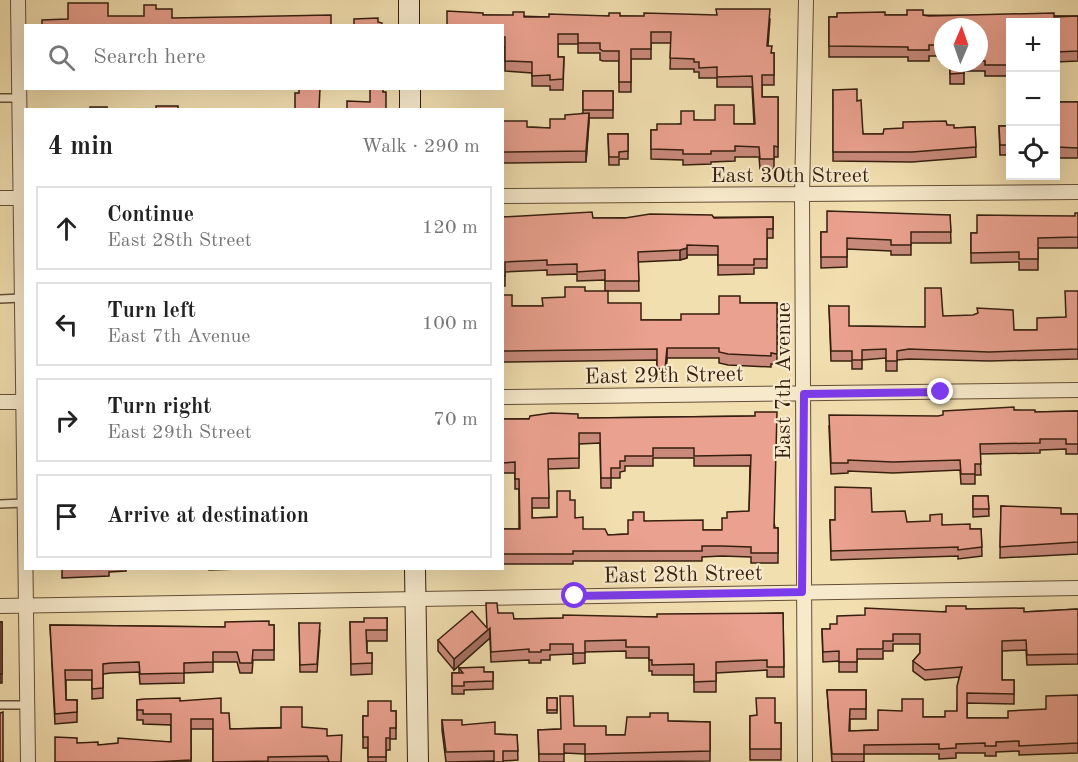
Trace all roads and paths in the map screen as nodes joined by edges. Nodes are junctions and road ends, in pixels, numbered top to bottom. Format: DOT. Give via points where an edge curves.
graph roads {
  1 [pos="18,0"];
  2 [pos="409,0"];
  3 [pos="806,0"];
  4 [pos="409,24"];
  5 [pos="410,90"];
  6 [pos="0,98"];
  7 [pos="19,98"];
  8 [pos="410,108"];
  9 [pos="1078,192"];
  10 [pos="801,195"];
  11 [pos="504,196"];
  12 [pos="0,198"];
  13 [pos="23,198"];
  14 [pos="21,298"];
  15 [pos="0,299"];
  16 [pos="1078,390"];
  17 [pos="804,394"];
  18 [pos="504,397"];
  19 [pos="0,402"];
  20 [pos="24,402"];
  21 [pos="24,503"];
  22 [pos="0,504"];
  23 [pos="25,570"];
  24 [pos="416,570"];
  25 [pos="1078,588"];
  26 [pos="802,592"];
  27 [pos="416,599"];
  28 [pos="25,605"];
  29 [pos="0,606"];
  30 [pos="0,705"];
  31 [pos="27,705"];
  32 [pos="28,762"];
  33 [pos="418,762"];
  34 [pos="805,762"];
  1 -- 7 [label="street"];
  2 -- 4 [label="street"];
  3 -- 10 [label="street, East 7th Avenue"];
  5 -- 8 [label="street"];
  6 -- 7 [label="lane"];
  7 -- 13 [label="street"];
  9 -- 10 [label="street, East 30th Street"];
  10 -- 11 [label="street, East 30th Street"];
  10 -- 17 [label="street, East 7th Avenue"];
  12 -- 13 [label="street"];
  13 -- 14 [label="street"];
  14 -- 15 [label="lane"];
  14 -- 20 [label="street"];
  16 -- 17 [label="street, East 29th Street"];
  17 -- 18 [label="street, East 29th Street"];
  17 -- 26 [label="street, East 7th Avenue"];
  19 -- 20 [label="street"];
  20 -- 21 [label="street"];
  21 -- 22 [label="lane"];
  23 -- 28 [label="street"];
  24 -- 27 [label="street"];
  25 -- 26 [label="street, East 28th Street"];
  26 -- 27 [label="street, East 28th Street"];
  26 -- 34 [label="street, East 7th Avenue"];
  27 -- 28 [label="street, East 28th Street"];
  27 -- 33 [label="street"];
  28 -- 29 [label="street, East 28th Street"];
  28 -- 31 [label="street"];
  30 -- 31 [label="lane"];
  31 -- 32 [label="street"];
}
